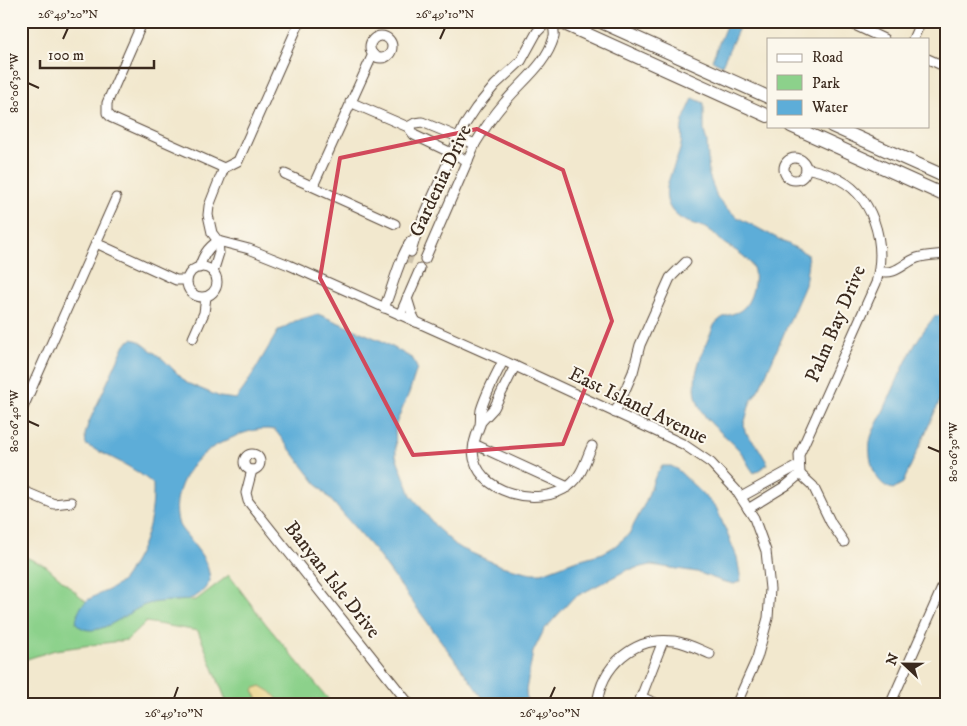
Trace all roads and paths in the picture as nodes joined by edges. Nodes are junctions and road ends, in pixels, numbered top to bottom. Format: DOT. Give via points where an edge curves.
graph roads {
  1 [pos="143,21"];
  2 [pos="300,21"];
  3 [pos="550,21"];
  4 [pos="558,21"];
  5 [pos="599,21"];
  6 [pos="846,21"];
  7 [pos="921,21"];
  8 [pos="882,38"];
  9 [pos="913,38"];
  10 [pos="373,54"];
  11 [pos="930,60"];
  12 [pos="946,67"];
  13 [pos="767,98"];
  14 [pos="350,102"];
  15 [pos="767,116"];
  16 [pos="408,127"];
  17 [pos="795,128"];
  18 [pos="836,128"];
  19 [pos="459,138"];
  20 [pos="475,144"];
  21 [pos="452,152"];
  22 [pos="468,161"];
  23 [pos="224,168"];
  24 [pos="806,168"];
  25 [pos="285,174"];
  26 [pos="946,178"];
  27 [pos="313,186"];
  28 [pos="946,196"];
  29 [pos="116,198"];
  30 [pos="395,224"];
  31 [pos="417,232"];
  32 [pos="433,240"];
  33 [pos="218,241"];
  34 [pos="96,244"];
  35 [pos="411,252"];
  36 [pos="946,254"];
  37 [pos="425,258"];
  38 [pos="686,262"];
  39 [pos="407,263"];
  40 [pos="199,268"];
  41 [pos="420,269"];
  42 [pos="879,271"];
  43 [pos="213,272"];
  44 [pos="186,280"];
  45 [pos="393,286"];
  46 [pos="206,297"];
  47 [pos="408,298"];
  48 [pos="384,308"];
  49 [pos="400,315"];
  50 [pos="416,322"];
  51 [pos="193,338"];
  52 [pos="503,361"];
  53 [pos="514,366"];
  54 [pos="21,412"];
  55 [pos="615,413"];
  56 [pos="481,422"];
  57 [pos="474,444"];
  58 [pos="592,446"];
  59 [pos="252,470"];
  60 [pos="799,470"];
  61 [pos="568,487"];
  62 [pos="21,490"];
  63 [pos="741,497"];
  64 [pos="71,502"];
  65 [pos="748,509"];
  66 [pos="844,542"];
  67 [pos="946,579"];
  68 [pos="663,641"];
  69 [pos="710,654"];
  70 [pos="639,701"];
  71 [pos="410,705"];
  72 [pos="597,705"];
  73 [pos="660,705"];
  74 [pos="736,705"];
  75 [pos="890,705"];
  1 -- 23 [label="street" via="107,103 107,113"];
  2 -- 23 [label="street" via="238,161"];
  3 -- 19 [label="street, Gardenia Drive" via="537,32 520,61 476,108"];
  3 -- 20 [label="street, Gardenia Drive" via="554,35 546,54"];
  4 -- 15 [label="main road"];
  5 -- 13 [label="main road"];
  6 -- 8 [label="street"];
  7 -- 9 [label="street"];
  10 -- 14 [label="street"];
  11 -- 12 [label="street"];
  14 -- 16 [label="street"];
  14 -- 27 [label="street"];
  16 -- 19 [label="street" via="422,122"];
  16 -- 21 [label="street" via="414,135"];
  17 -- 28 [label="main road"];
  18 -- 26 [label="main road"];
  19 -- 20 [label="street"];
  19 -- 21 [label="street, Gardenia Drive"];
  20 -- 22 [label="street, Gardenia Drive"];
  21 -- 22 [label="street"];
  21 -- 31 [label="street, Gardenia Drive"];
  22 -- 32 [label="street, Gardenia Drive"];
  23 -- 33 [label="street" via="208,214 212,233"];
  24 -- 42 [label="street, Palm Bay Drive" via="843,182 868,208 880,241"];
  25 -- 27 [label="street"];
  27 -- 30 [label="street"];
  29 -- 34 [label="street"];
  31 -- 32 [label="street"];
  31 -- 35 [label="street, Gardenia Drive"];
  31 -- 45 [label="street, Gardenia Drive" via="400,261"];
  32 -- 37 [label="street, Gardenia Drive"];
  33 -- 40 [label="street" via="204,254"];
  33 -- 43 [label="street"];
  33 -- 48 [label="street, East Island Avenue" via="249,248"];
  34 -- 44 [label="street" via="176,280"];
  34 -- 54 [label="street"];
  36 -- 42 [label="street" via="920,257 890,272"];
  38 -- 55 [label="street" via="670,278 640,345 633,372"];
  39 -- 45 [label="street, Gardenia Drive"];
  40 -- 43 [label="street"];
  40 -- 44 [label="street" via="191,271"];
  41 -- 47 [label="street, Gardenia Drive"];
  42 -- 60 [label="street, Palm Bay Drive" via="798,455"];
  43 -- 46 [label="street" via="218,287"];
  44 -- 46 [label="street" via="194,295"];
  45 -- 48 [label="street, Gardenia Drive"];
  46 -- 51 [label="street" via="204,313"];
  47 -- 49 [label="street, Gardenia Drive"];
  47 -- 50 [label="street"];
  48 -- 49 [label="street, East Island Avenue"];
  49 -- 50 [label="street, East Island Avenue"];
  50 -- 52 [label="street, East Island Avenue"];
  52 -- 53 [label="street, East Island Avenue"];
  52 -- 56 [label="street" via="481,411"];
  53 -- 55 [label="street, East Island Avenue"];
  53 -- 56 [label="street" via="494,408"];
  55 -- 63 [label="street, East Island Avenue" via="684,444 711,463"];
  56 -- 57 [label="street"];
  57 -- 61 [label="street"];
  57 -- 61 [label="street" via="478,467 491,482 509,492 539,497"];
  58 -- 61 [label="street" via="581,472"];
  59 -- 71 [label="street, Banyan Isle Drive" via="246,493 248,501"];
  60 -- 63 [label="street"];
  60 -- 65 [label="street" via="787,485"];
  60 -- 66 [label="street" via="813,486 830,523"];
  62 -- 64 [label="street" via="54,504"];
  63 -- 65 [label="street, East Island Avenue"];
  65 -- 74 [label="street, East Island Avenue" via="766,551 770,589 768,618 759,650"];
  67 -- 75 [label="street"];
  68 -- 69 [label="street" via="686,644"];
  68 -- 70 [label="street"];
  68 -- 72 [label="street" via="635,647 618,660 605,676"];
  70 -- 73 [label="street"];
}
